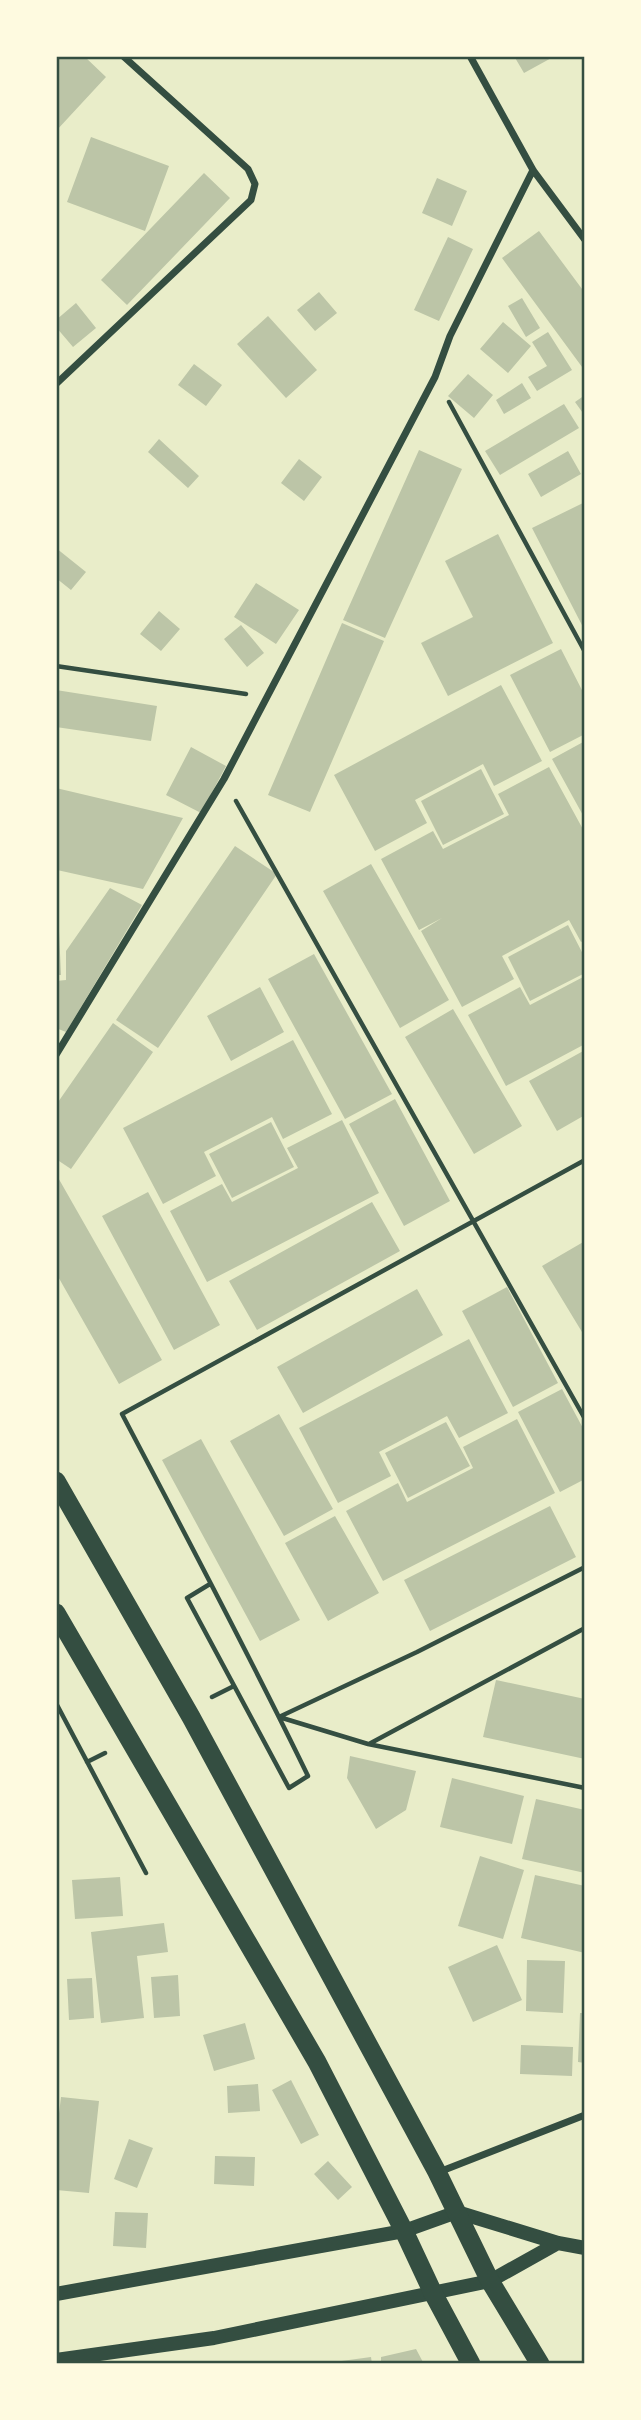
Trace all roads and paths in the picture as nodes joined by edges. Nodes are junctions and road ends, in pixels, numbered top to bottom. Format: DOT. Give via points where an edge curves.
graph roads {
  1 [pos="123,56"];
  2 [pos="470,56"];
  3 [pos="533,170"];
  4 [pos="585,240"];
  5 [pos="435,377"];
  6 [pos="56,384"];
  7 [pos="585,652"];
  8 [pos="56,666"];
  9 [pos="266,697"];
  10 [pos="223,779"];
  11 [pos="56,1055"];
  12 [pos="585,1160"];
  13 [pos="473,1222"];
  14 [pos="585,1419"];
  15 [pos="56,1481"];
  16 [pos="585,1567"];
  17 [pos="211,1584"];
  18 [pos="56,1613"];
  19 [pos="585,1628"];
  20 [pos="56,1703"];
  21 [pos="279,1717"];
  22 [pos="368,1744"];
  23 [pos="585,1788"];
  24 [pos="146,1873"];
  25 [pos="585,2115"];
  26 [pos="437,2172"];
  27 [pos="457,2212"];
  28 [pos="404,2231"];
  29 [pos="558,2243"];
  30 [pos="585,2248"];
  31 [pos="490,2281"];
  32 [pos="433,2293"];
  33 [pos="56,2294"];
  34 [pos="56,2360"];
  35 [pos="471,2364"];
  36 [pos="540,2364"];
  1 -- 6 [label="street" via="248,169 255,184 251,200"];
  2 -- 3 [label="street"];
  3 -- 4 [label="street"];
  3 -- 5 [label="street" via="450,336"];
  5 -- 7 [label="path"];
  5 -- 9 [label="street"];
  8 -- 9 [label="path"];
  9 -- 10 [label="street"];
  10 -- 11 [label="street"];
  10 -- 13 [label="path"];
  12 -- 13 [label="path"];
  13 -- 14 [label="path"];
  13 -- 17 [label="path" via="122,1414"];
  15 -- 26 [label="highway" via="191,1717"];
  16 -- 21 [label="path"];
  17 -- 21 [label="path"];
  17 -- 21 [label="path" via="187,1598 289,1788 308,1776"];
  18 -- 28 [label="highway" via="317,2062"];
  19 -- 22 [label="path"];
  20 -- 24 [label="path"];
  21 -- 22 [label="path"];
  22 -- 23 [label="path"];
  25 -- 26 [label="street"];
  26 -- 27 [label="highway"];
  27 -- 28 [label="main road"];
  27 -- 29 [label="main road"];
  27 -- 31 [label="highway"];
  28 -- 32 [label="highway"];
  28 -- 33 [label="main road"];
  29 -- 30 [label="main road"];
  29 -- 31 [label="main road"];
  31 -- 32 [label="main road"];
  31 -- 36 [label="highway"];
  32 -- 34 [label="main road" via="214,2338"];
  32 -- 35 [label="highway"];
}
